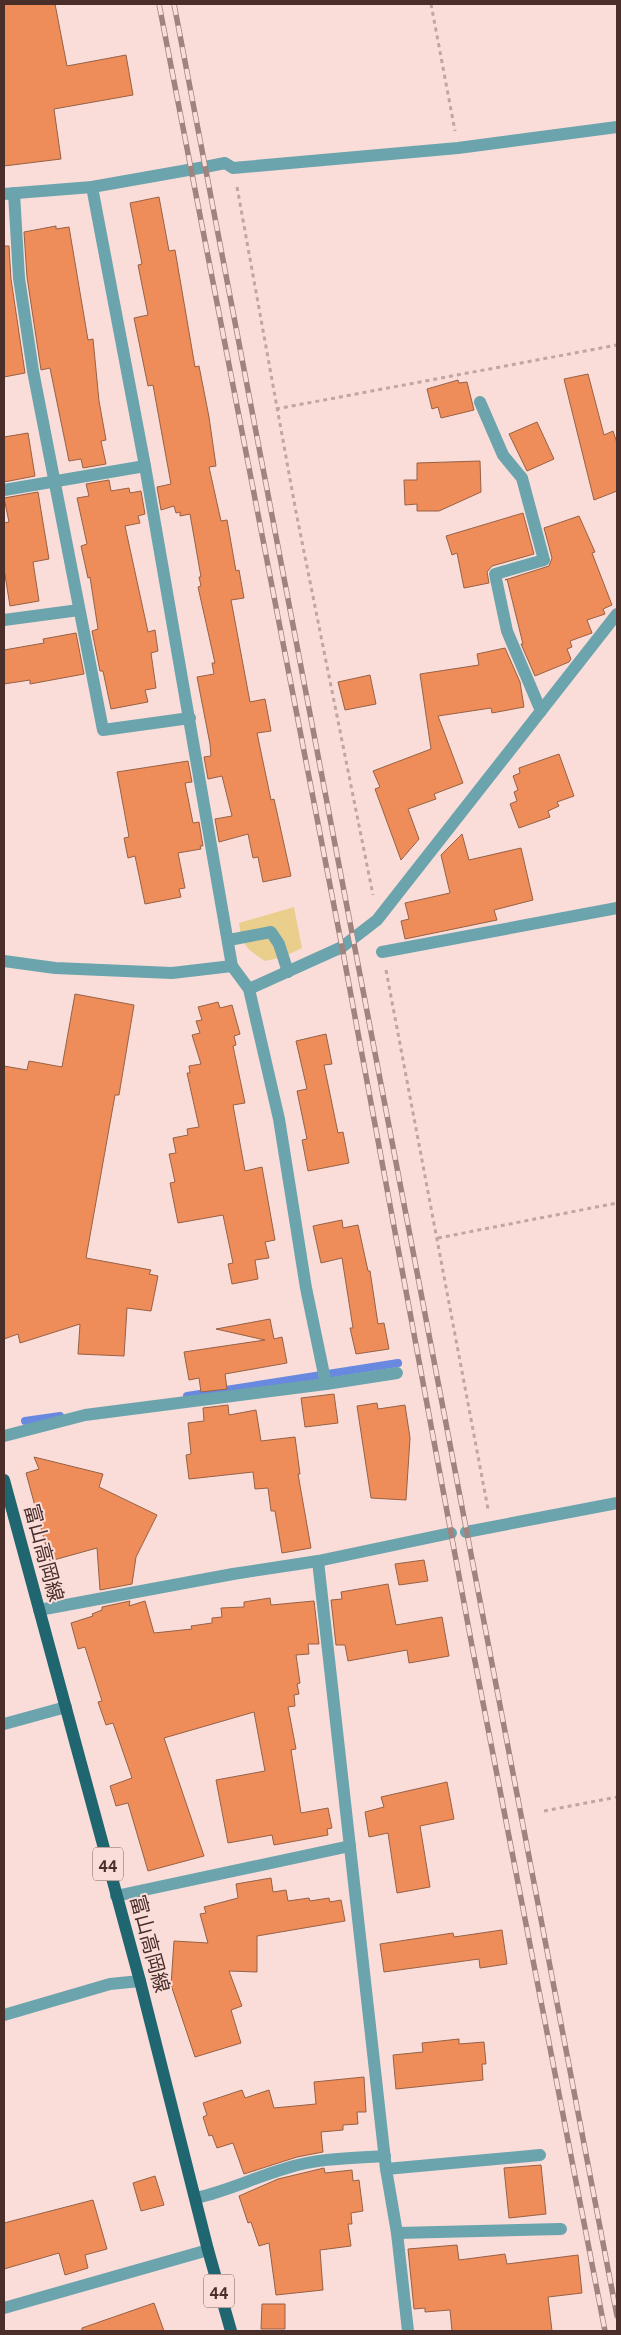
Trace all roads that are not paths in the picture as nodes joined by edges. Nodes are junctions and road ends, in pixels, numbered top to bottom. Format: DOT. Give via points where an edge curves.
graph roads {
  1 [pos="617,127"];
  2 [pos="92,187"];
  3 [pos="9,193"];
  4 [pos="480,402"];
  5 [pos="145,466"];
  6 [pos="53,482"];
  7 [pos="4,490"];
  8 [pos="79,610"];
  9 [pos="617,614"];
  10 [pos="4,620"];
  11 [pos="541,711"];
  12 [pos="190,718"];
  13 [pos="617,908"];
  14 [pos="229,940"];
  15 [pos="382,952"];
  16 [pos="4,961"];
  17 [pos="232,966"];
  18 [pos="288,972"];
  19 [pos="249,989"];
  20 [pos="397,1373"];
  21 [pos="326,1384"];
  22 [pos="4,1436"];
  23 [pos="4,1480"];
  24 [pos="617,1504"];
  25 [pos="318,1561"];
  26 [pos="40,1610"];
  27 [pos="66,1707"];
  28 [pos="4,1724"];
  29 [pos="350,1846"];
  30 [pos="116,1896"];
  31 [pos="140,1981"];
  32 [pos="4,2016"];
  33 [pos="540,2155"];
  34 [pos="386,2162"];
  35 [pos="196,2198"];
  36 [pos="561,2229"];
  37 [pos="397,2233"];
  38 [pos="208,2250"];
  39 [pos="4,2308"];
  40 [pos="231,2331"];
  41 [pos="408,2331"];
  1 -- 2 [label="street" via="458,148 233,168 224,163"];
  2 -- 3 [label="street"];
  2 -- 5 [label="street"];
  3 -- 6 [label="street" via="32,371"];
  4 -- 11 [label="street" via="503,455 522,478 544,560 495,574 506,631"];
  5 -- 6 [label="street"];
  5 -- 12 [label="street"];
  6 -- 7 [label="street"];
  6 -- 8 [label="street"];
  8 -- 10 [label="street"];
  8 -- 12 [label="street" via="103,730"];
  9 -- 11 [label="street"];
  11 -- 18 [label="street" via="379,918 342,947"];
  12 -- 14 [label="street"];
  13 -- 15 [label="street"];
  14 -- 17 [label="street"];
  14 -- 18 [label="street" via="271,932 279,944"];
  16 -- 17 [label="street" via="54,968 172,973"];
  17 -- 19 [label="street"];
  18 -- 19 [label="street"];
  19 -- 21 [label="street" via="279,1119 306,1288"];
  20 -- 21 [label="street"];
  21 -- 22 [label="street" via="85,1415"];
  23 -- 26 [label="main road, 富山高岡線 / 44"];
  24 -- 25 [label="street" via="451,1533"];
  25 -- 26 [label="street"];
  25 -- 29 [label="street"];
  26 -- 27 [label="main road, 富山高岡線 / 44"];
  27 -- 28 [label="street"];
  27 -- 30 [label="main road, 富山高岡線 / 44"];
  29 -- 30 [label="street"];
  29 -- 34 [label="street"];
  30 -- 31 [label="main road, 富山高岡線 / 44"];
  31 -- 32 [label="street" via="110,1984"];
  31 -- 35 [label="main road, 富山高岡線 / 44"];
  33 -- 34 [label="street"];
  34 -- 35 [label="street" via="324,2160 288,2168"];
  34 -- 37 [label="street"];
  35 -- 38 [label="main road, 富山高岡線 / 44"];
  36 -- 37 [label="street"];
  37 -- 41 [label="street"];
  38 -- 39 [label="street"];
  38 -- 40 [label="main road, 富山高岡線 / 44"];
}
